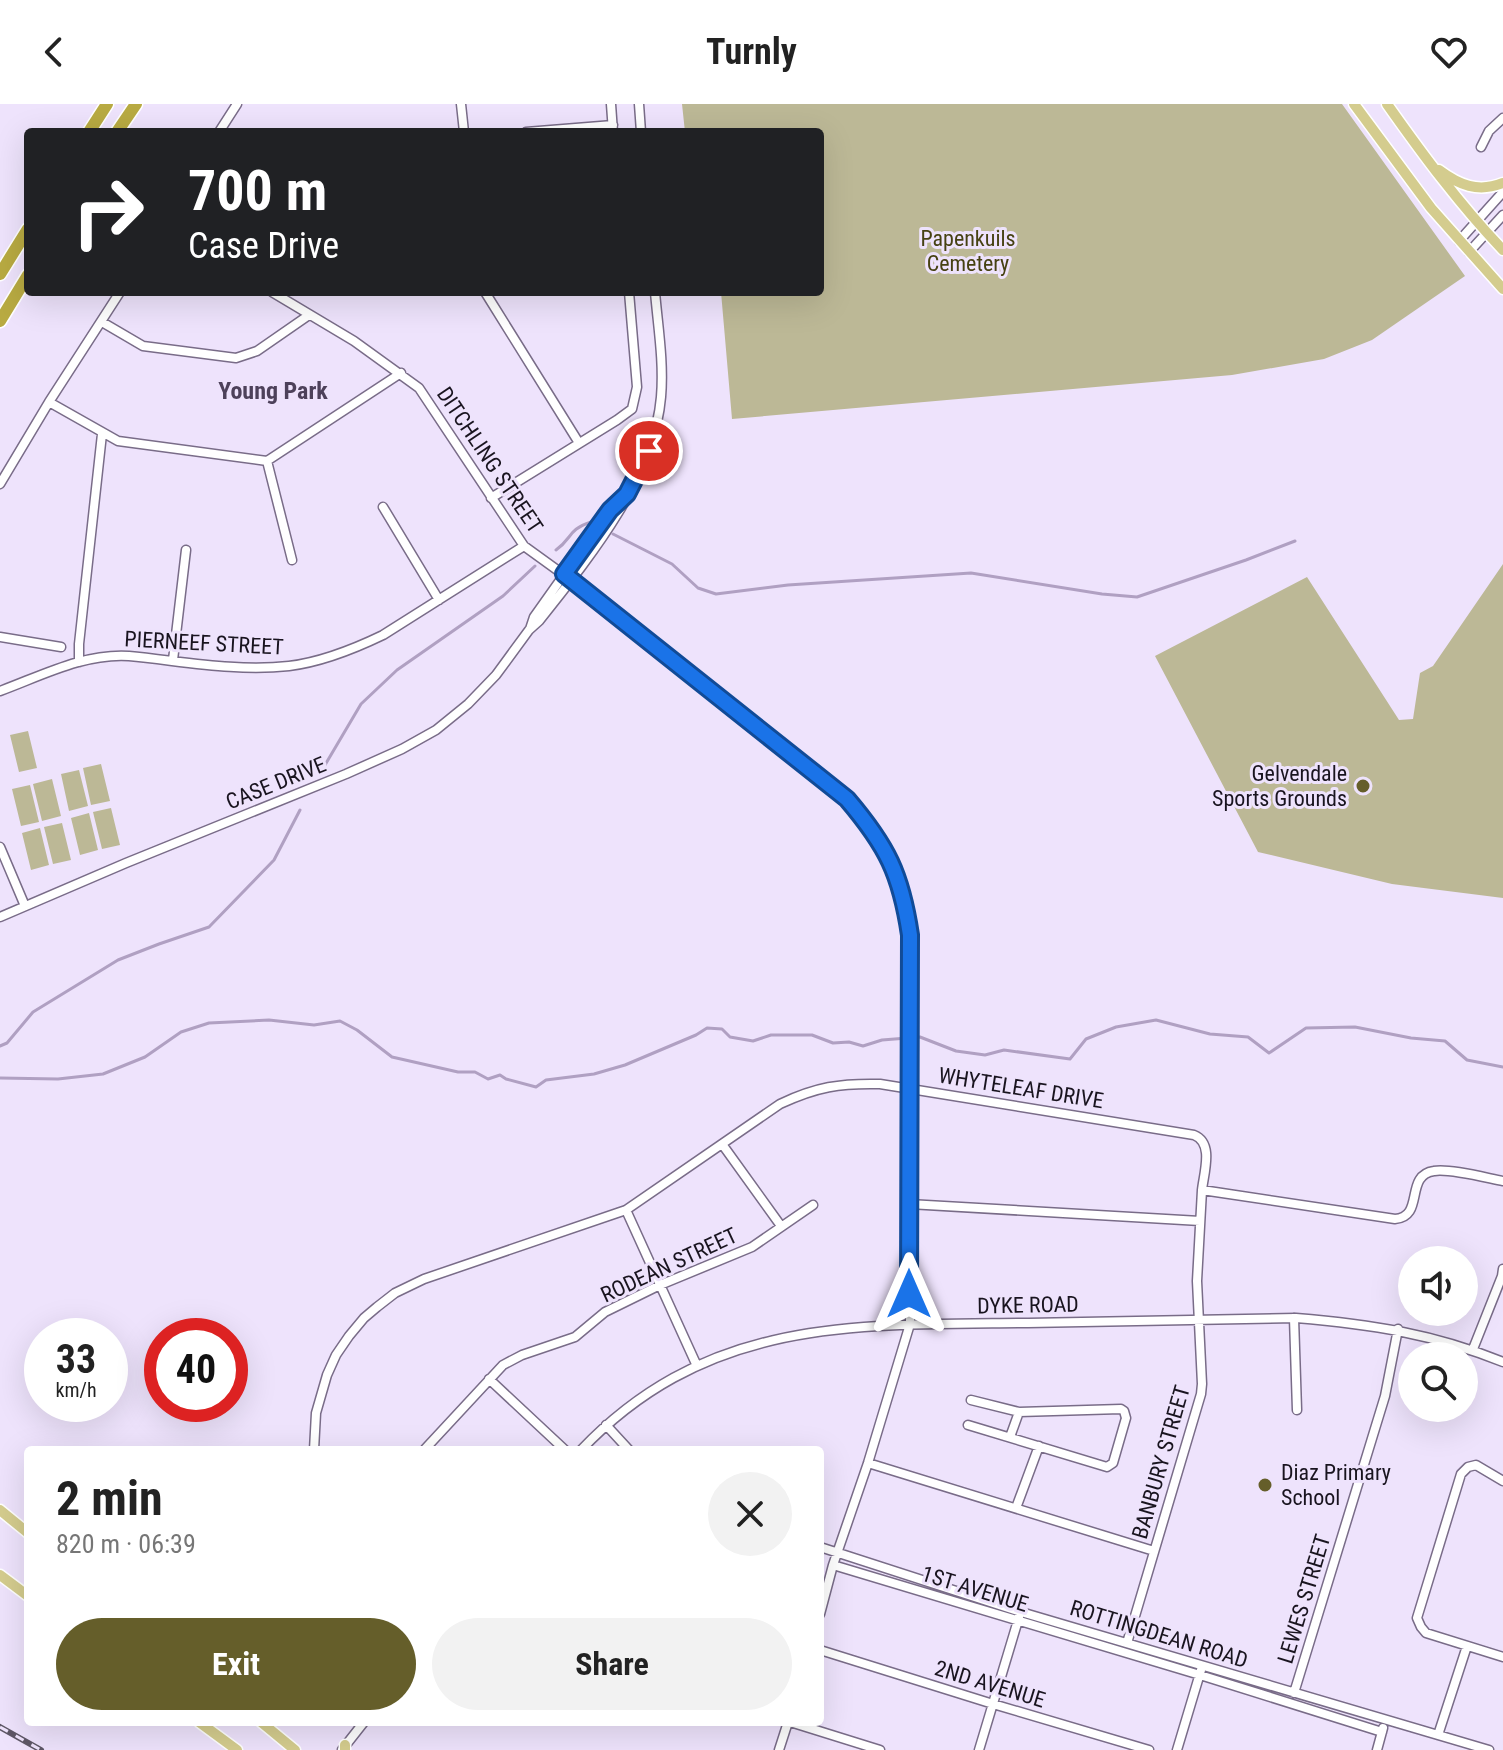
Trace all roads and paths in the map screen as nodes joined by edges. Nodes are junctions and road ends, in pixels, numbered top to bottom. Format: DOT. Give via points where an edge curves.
graph roads {
  1 [pos="107,104"];
  2 [pos="136,104"];
  3 [pos="237,104"];
  4 [pos="461,104"];
  5 [pos="611,104"];
  6 [pos="639,104"];
  7 [pos="1354,104"];
  8 [pos="1387,104"];
  9 [pos="1503,118"];
  10 [pos="92,128"];
  11 [pos="120,128"];
  12 [pos="222,128"];
  13 [pos="464,128"];
  14 [pos="613,128"];
  15 [pos="641,128"];
  16 [pos="1481,147"];
  17 [pos="1428,161"];
  18 [pos="1503,183"];
  19 [pos="1503,192"];
  20 [pos="1503,215"];
  21 [pos="1477,222"];
  22 [pos="1487,233"];
  23 [pos="24,235"];
  24 [pos="1459,241"];
  25 [pos="1503,250"];
  26 [pos="1469,252"];
  27 [pos="0,274"];
  28 [pos="24,282"];
  29 [pos="1503,289"];
  30 [pos="118,296"];
  31 [pos="278,296"];
  32 [pos="487,296"];
  33 [pos="629,296"];
  34 [pos="655,296"];
  35 [pos="309,315"];
  36 [pos="0,321"];
  37 [pos="102,322"];
  38 [pos="401,373"];
  39 [pos="49,402"];
  40 [pos="102,434"];
  41 [pos="579,443"];
  42 [pos="267,461"];
  43 [pos="0,484"];
  44 [pos="491,498"];
  45 [pos="383,507"];
  46 [pos="524,546"];
  47 [pos="186,550"];
  48 [pos="292,560"];
  49 [pos="568,577"];
  50 [pos="439,600"];
  51 [pos="0,637"];
  52 [pos="61,647"];
  53 [pos="173,660"];
  54 [pos="79,662"];
  55 [pos="0,691"];
  56 [pos="0,847"];
  57 [pos="25,906"];
  58 [pos="0,917"];
  59 [pos="909,1088"];
  60 [pos="722,1144"];
  61 [pos="1503,1181"];
  62 [pos="1202,1190"];
  63 [pos="909,1204"];
  64 [pos="813,1205"];
  65 [pos="626,1210"];
  66 [pos="1200,1221"];
  67 [pos="781,1226"];
  68 [pos="1503,1274"];
  69 [pos="660,1285"];
  70 [pos="1294,1318"];
  71 [pos="1200,1320"];
  72 [pos="910,1324"];
  73 [pos="1398,1329"];
  74 [pos="1447,1342"];
  75 [pos="1476,1342"];
  76 [pos="1478,1351"];
  77 [pos="1503,1362"];
  78 [pos="697,1366"];
  79 [pos="489,1379"];
  80 [pos="971,1400"];
  81 [pos="1297,1410"];
  82 [pos="1019,1412"];
  83 [pos="606,1425"];
  84 [pos="968,1425"];
  85 [pos="1010,1437"];
  86 [pos="314,1446"];
  87 [pos="428,1446"];
  88 [pos="561,1446"];
  89 [pos="585,1446"];
  90 [pos="625,1446"];
  91 [pos="1039,1446"];
  92 [pos="868,1463"];
  93 [pos="1503,1481"];
  94 [pos="1016,1508"];
  95 [pos="0,1510"];
  96 [pos="24,1530"];
  97 [pos="824,1548"];
  98 [pos="1154,1551"];
  99 [pos="838,1553"];
  100 [pos="833,1565"];
  101 [pos="0,1575"];
  102 [pos="24,1593"];
  103 [pos="824,1599"];
  104 [pos="1020,1616"];
  105 [pos="1127,1643"];
  106 [pos="1467,1646"];
  107 [pos="824,1651"];
  108 [pos="1503,1657"];
  109 [pos="1201,1670"];
  110 [pos="1294,1693"];
  111 [pos="993,1704"];
  112 [pos="1387,1720"];
  113 [pos="204,1726"];
  114 [pos="266,1726"];
  115 [pos="361,1726"];
  116 [pos="788,1726"];
  117 [pos="802,1726"];
  118 [pos="1382,1732"];
  119 [pos="1438,1735"];
  120 [pos="344,1748"];
  121 [pos="237,1750"];
  122 [pos="295,1750"];
  123 [pos="779,1750"];
  124 [pos="880,1750"];
  125 [pos="979,1750"];
  126 [pos="1149,1750"];
  127 [pos="1177,1750"];
  128 [pos="1377,1750"];
  129 [pos="1489,1750"];
  1 -- 10 [label="highway"];
  2 -- 11 [label="highway"];
  3 -- 12 [label="street"];
  4 -- 13 [label="street"];
  5 -- 14 [label="street"];
  6 -- 15 [label="street"];
  7 -- 24 [label="main road"];
  8 -- 17 [label="main road"];
  9 -- 16 [label="street"];
  17 -- 18 [label="main road" via="1471,187"];
  17 -- 21 [label="main road"];
  19 -- 21 [label="street"];
  20 -- 22 [label="street"];
  21 -- 22 [label="main road"];
  21 -- 24 [label="street"];
  22 -- 25 [label="main road"];
  22 -- 26 [label="street"];
  23 -- 27 [label="highway"];
  24 -- 26 [label="main road"];
  26 -- 29 [label="main road"];
  28 -- 36 [label="highway"];
  30 -- 37 [label="street"];
  31 -- 35 [label="street, DITCHLING STREET"];
  32 -- 41 [label="street"];
  33 -- 41 [label="street" via="635,403 627,414"];
  34 -- 49 [label="street, CASE DRIVE" via="661,400 649,451 627,494 610,510"];
  35 -- 37 [label="street" via="257,351 236,358 143,346"];
  35 -- 38 [label="street, DITCHLING STREET"];
  37 -- 39 [label="street"];
  38 -- 42 [label="street"];
  38 -- 44 [label="street, DITCHLING STREET" via="419,388"];
  39 -- 40 [label="street"];
  39 -- 43 [label="street"];
  40 -- 42 [label="street" via="123,442"];
  40 -- 54 [label="street"];
  41 -- 44 [label="street"];
  42 -- 48 [label="street"];
  44 -- 46 [label="street, DITCHLING STREET"];
  45 -- 50 [label="street"];
  46 -- 49 [label="street, DITCHLING STREET"];
  46 -- 50 [label="street, PIERNEEF STREET"];
  47 -- 53 [label="street"];
  49 -- 57 [label="street, CASE DRIVE" via="496,675 436,730 346,774"];
  49 -- 59 [label="street, DITCHLING STREET" via="847,799 875,834 896,871 907,914"];
  50 -- 53 [label="street, PIERNEEF STREET" via="383,635 292,666"];
  51 -- 52 [label="street"];
  53 -- 54 [label="street, PIERNEEF STREET" via="120,655"];
  54 -- 55 [label="street, PIERNEEF STREET"];
  56 -- 57 [label="street"];
  57 -- 58 [label="street, CASE DRIVE"];
  59 -- 60 [label="street, WHYTELEAF DRIVE" via="848,1083 813,1091 780,1104"];
  59 -- 62 [label="street, WHYTELEAF DRIVE" via="1198,1136 1207,1150"];
  59 -- 63 [label="street, DITCHLING STREET"];
  60 -- 65 [label="street, WHYTELEAF DRIVE"];
  60 -- 67 [label="street"];
  61 -- 62 [label="street" via="1430,1171 1419,1180 1410,1213 1395,1219"];
  62 -- 66 [label="street, BANBURY STREET"];
  63 -- 66 [label="street"];
  63 -- 72 [label="street, DITCHLING STREET"];
  64 -- 67 [label="street, RODEAN STREET"];
  65 -- 69 [label="street"];
  65 -- 86 [label="street, WHYTELEAF DRIVE" via="395,1293 364,1318 336,1355 316,1413"];
  66 -- 71 [label="street, BANBURY STREET"];
  67 -- 69 [label="street, RODEAN STREET" via="752,1247"];
  68 -- 75 [label="street"];
  69 -- 78 [label="street"];
  69 -- 79 [label="street, RODEAN STREET" via="605,1312 575,1337 512,1359"];
  70 -- 71 [label="street, DYKE ROAD"];
  70 -- 73 [label="street, DYKE ROAD"];
  70 -- 81 [label="street"];
  71 -- 72 [label="street, DYKE ROAD"];
  71 -- 98 [label="street, BANBURY STREET" via="1199,1406"];
  72 -- 78 [label="street, DYKE ROAD" via="801,1333 742,1347"];
  72 -- 92 [label="street, DITCHLING STREET"];
  73 -- 74 [label="street, DYKE ROAD"];
  73 -- 110 [label="street, LEWES STREET" via="1385,1396"];
  76 -- 77 [label="street, DYKE ROAD"];
  78 -- 83 [label="street, DYKE ROAD"];
  79 -- 87 [label="street, RODEAN STREET"];
  79 -- 88 [label="street"];
  80 -- 82 [label="street"];
  82 -- 85 [label="street"];
  82 -- 91 [label="street" via="1117,1409 1125,1414 1110,1467"];
  83 -- 89 [label="street, DYKE ROAD"];
  83 -- 90 [label="street"];
  84 -- 85 [label="street"];
  85 -- 91 [label="street"];
  91 -- 94 [label="street"];
  92 -- 94 [label="street"];
  92 -- 99 [label="street, DITCHLING STREET"];
  93 -- 106 [label="street" via="1476,1465 1461,1474 1418,1612 1426,1633"];
  94 -- 98 [label="street"];
  95 -- 96 [label="main road"];
  97 -- 99 [label="street, ROTTINGDEAN ROAD"];
  98 -- 105 [label="street, BANBURY STREET"];
  99 -- 100 [label="street, DITCHLING STREET"];
  99 -- 104 [label="street, ROTTINGDEAN ROAD"];
  100 -- 103 [label="street, DITCHLING STREET"];
  100 -- 104 [label="street, 1ST AVENUE"];
  101 -- 102 [label="main road"];
  104 -- 105 [label="street, ROTTINGDEAN ROAD"];
  104 -- 109 [label="street, 1ST AVENUE"];
  104 -- 111 [label="street"];
  105 -- 109 [label="street, ROTTINGDEAN ROAD"];
  106 -- 108 [label="street"];
  106 -- 119 [label="street"];
  107 -- 111 [label="street, 2ND AVENUE"];
  109 -- 110 [label="street, ROTTINGDEAN ROAD"];
  109 -- 118 [label="street, 1ST AVENUE"];
  109 -- 127 [label="street"];
  110 -- 112 [label="street, ROTTINGDEAN ROAD"];
  111 -- 125 [label="street"];
  111 -- 126 [label="street, 2ND AVENUE"];
  112 -- 118 [label="street"];
  112 -- 119 [label="street, ROTTINGDEAN ROAD"];
  113 -- 121 [label="main road"];
  114 -- 122 [label="main road"];
  115 -- 120 [label="street"];
  116 -- 123 [label="street"];
  117 -- 124 [label="street"];
  118 -- 128 [label="street"];
  119 -- 129 [label="street, ROTTINGDEAN ROAD"];
}
